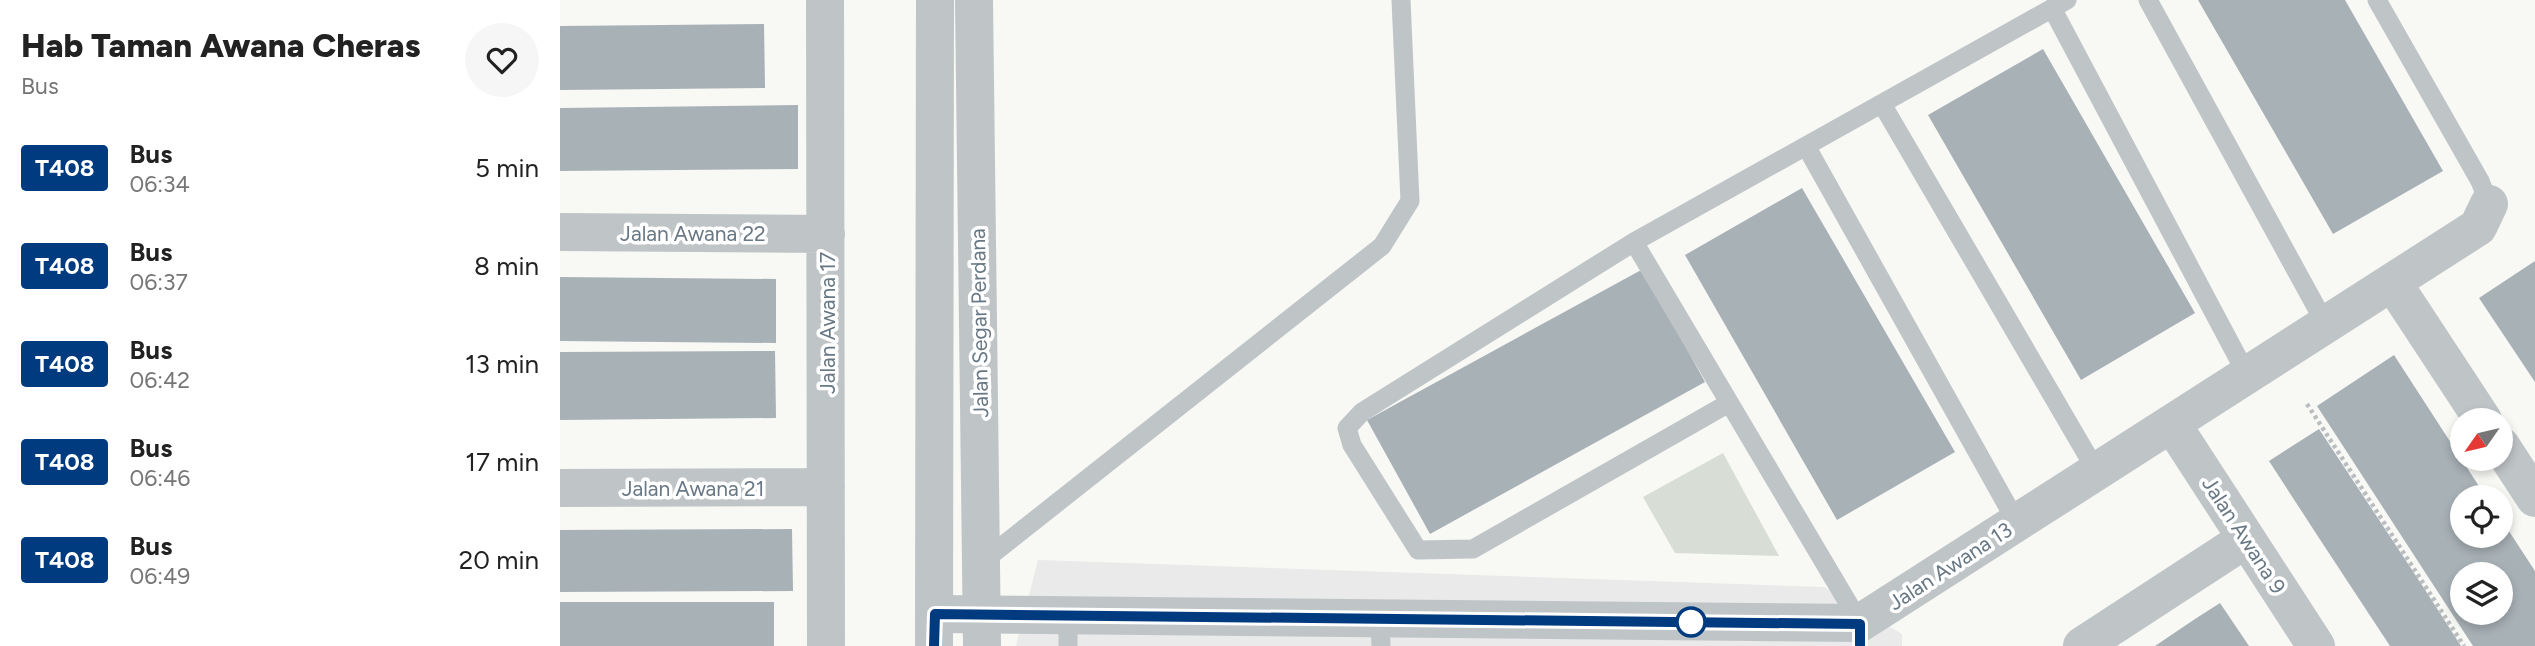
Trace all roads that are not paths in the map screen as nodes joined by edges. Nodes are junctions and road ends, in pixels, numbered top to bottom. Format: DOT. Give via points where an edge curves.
graph roads {
  1 [pos="825,0"];
  2 [pos="935,0"];
  3 [pos="974,0"];
  4 [pos="1401,0"];
  5 [pos="2148,0"];
  6 [pos="2377,0"];
  7 [pos="2060,4"];
  8 [pos="1882,104"];
  9 [pos="1807,146"];
  10 [pos="2489,204"];
  11 [pos="560,232"];
  12 [pos="826,234"];
  13 [pos="1634,242"];
  14 [pos="2393,283"];
  15 [pos="2326,325"];
  16 [pos="2247,375"];
  17 [pos="1729,403"];
  18 [pos="2475,408"];
  19 [pos="2172,424"];
  20 [pos="2513,464"];
  21 [pos="2097,472"];
  22 [pos="826,487"];
  23 [pos="560,488"];
  24 [pos="2535,498"];
  25 [pos="2017,523"];
  26 [pos="2246,539"];
  27 [pos="982,562"];
  28 [pos="935,630"];
  29 [pos="983,630"];
  30 [pos="1068,631"];
  31 [pos="1380,632"];
  32 [pos="1462,633"];
  33 [pos="1660,634"];
  34 [pos="1860,635"];
  35 [pos="826,646"];
  36 [pos="2082,646"];
  37 [pos="2316,646"];
  1 -- 12 [label="street, Jalan Awana 17"];
  2 -- 28 [label="street, Jalan Segar Perdana"];
  3 -- 27 [label="street, Jalan Segar Perdana"];
  4 -- 27 [label="lane" via="1410,201 1382,246"];
  5 -- 15 [label="lane"];
  6 -- 10 [label="lane"];
  7 -- 8 [label="lane"];
  7 -- 16 [label="lane"];
  8 -- 9 [label="lane"];
  8 -- 21 [label="lane"];
  9 -- 13 [label="lane"];
  9 -- 25 [label="lane"];
  10 -- 14 [label="street, Jalan Awana 13" via="2478,227"];
  11 -- 12 [label="street, Jalan Awana 22"];
  12 -- 22 [label="street, Jalan Awana 17"];
  13 -- 17 [label="lane"];
  13 -- 17 [label="lane" via="1362,412 1347,428 1352,445 1418,550 1474,549"];
  14 -- 15 [label="street, Jalan Awana 13"];
  14 -- 18 [label="street"];
  15 -- 16 [label="street, Jalan Awana 13"];
  16 -- 19 [label="street, Jalan Awana 13"];
  17 -- 34 [label="lane"];
  19 -- 21 [label="street, Jalan Awana 13"];
  19 -- 26 [label="street, Jalan Awana 9"];
  20 -- 24 [label="street"];
  21 -- 25 [label="street, Jalan Awana 13"];
  22 -- 23 [label="street, Jalan Awana 21"];
  22 -- 35 [label="street, Jalan Awana 17"];
  25 -- 34 [label="street, Jalan Awana 13"];
  26 -- 36 [label="street"];
  26 -- 37 [label="street, Jalan Awana 9"];
  27 -- 29 [label="street, Jalan Segar Perdana"];
  28 -- 29 [label="street"];
  29 -- 30 [label="street"];
  30 -- 31 [label="street"];
  31 -- 32 [label="street"];
  32 -- 33 [label="street"];
  33 -- 34 [label="street"];
}
